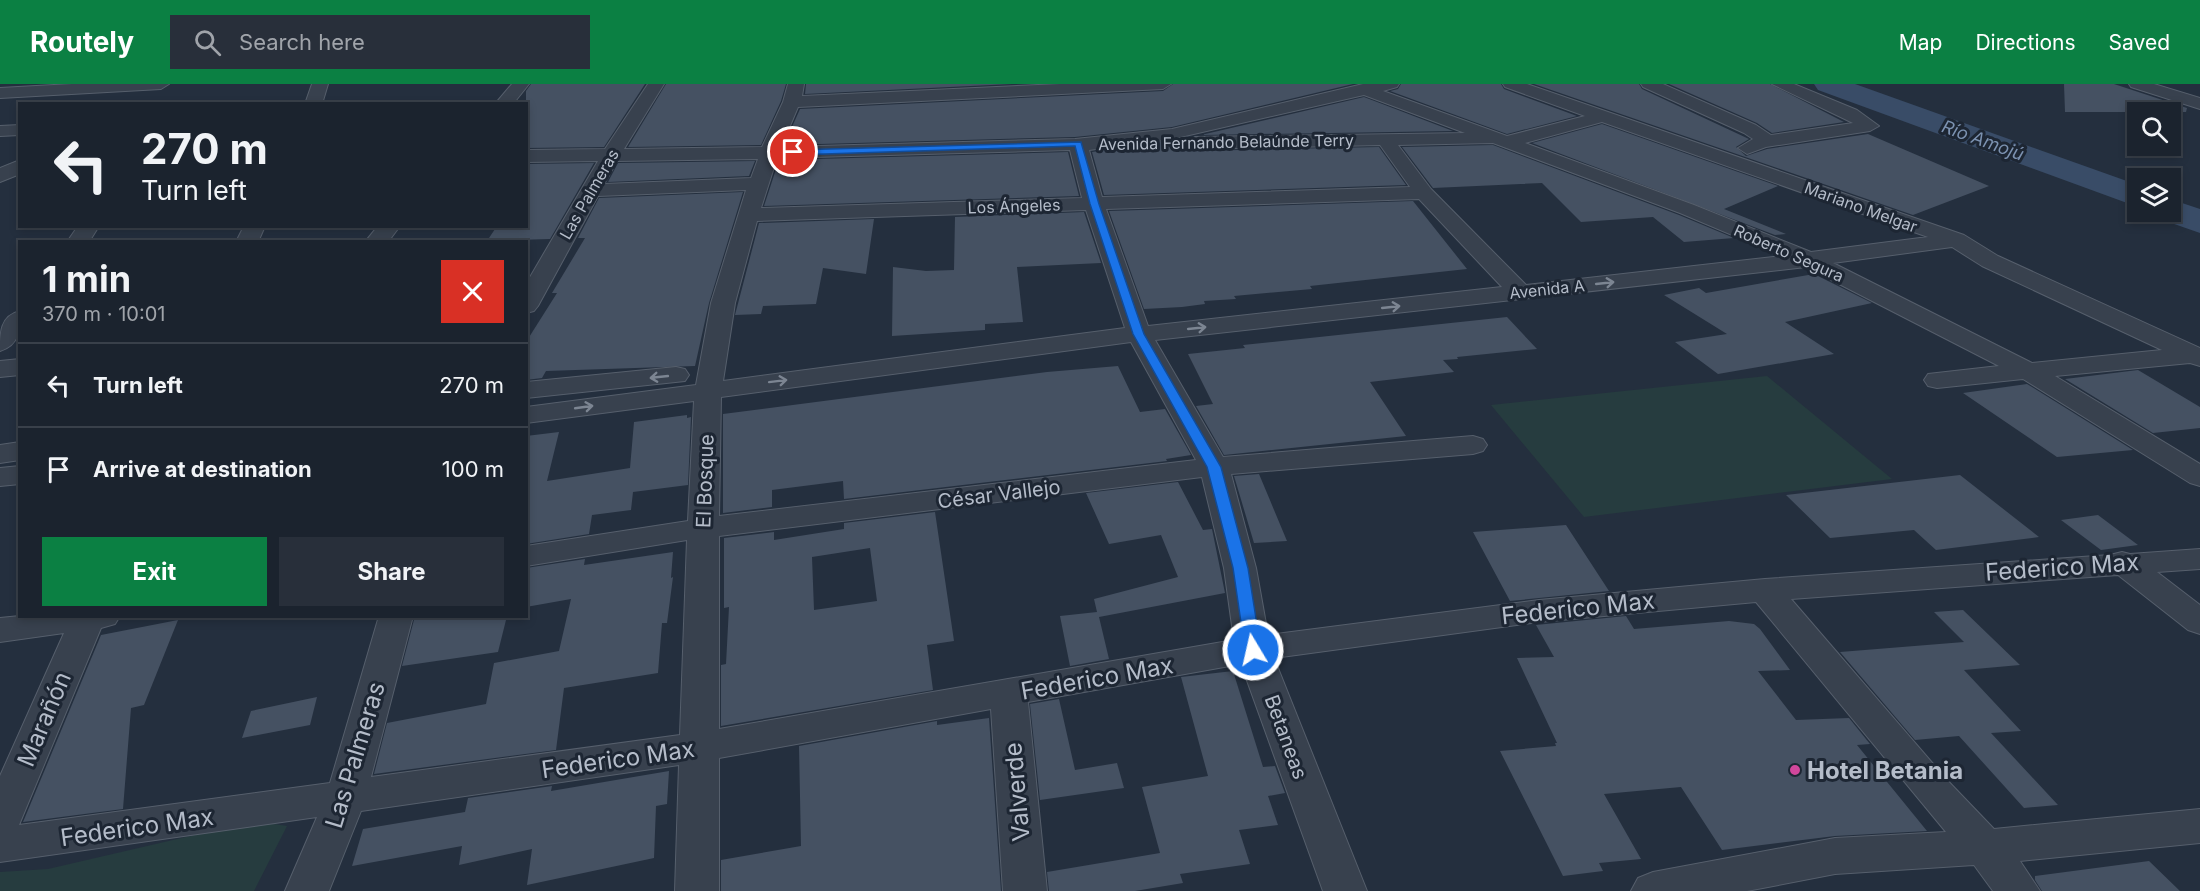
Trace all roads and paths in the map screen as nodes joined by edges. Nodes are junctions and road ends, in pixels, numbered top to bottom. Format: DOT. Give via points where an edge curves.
graph roads {
  1 [pos="161,84"];
  2 [pos="320,84"];
  3 [pos="521,84"];
  4 [pos="656,84"];
  5 [pos="1163,84"];
  6 [pos="1391,84"];
  7 [pos="1511,84"];
  8 [pos="1649,84"];
  9 [pos="1780,84"];
  10 [pos="2137,84"];
  11 [pos="98,86"];
  12 [pos="1360,87"];
  13 [pos="0,93"];
  14 [pos="794,93"];
  15 [pos="84,102"];
  16 [pos="314,102"];
  17 [pos="505,102"];
  18 [pos="2200,104"];
  19 [pos="1604,116"];
  20 [pos="1239,120"];
  21 [pos="18,130"];
  22 [pos="0,131"];
  23 [pos="1756,136"];
  24 [pos="1500,140"];
  25 [pos="1386,141"];
  26 [pos="1274,142"];
  27 [pos="1078,144"];
  28 [pos="769,153"];
  29 [pos="528,156"];
  30 [pos="610,156"];
  31 [pos="1722,157"];
  32 [pos="0,162"];
  33 [pos="18,164"];
  34 [pos="18,165"];
  35 [pos="0,176"];
  36 [pos="758,184"];
  37 [pos="591,190"];
  38 [pos="1424,194"];
  39 [pos="1094,204"];
  40 [pos="748,214"];
  41 [pos="388,228"];
  42 [pos="378,240"];
  43 [pos="1956,240"];
  44 [pos="1772,244"];
  45 [pos="1808,259"];
  46 [pos="1503,275"];
  47 [pos="1520,292"];
  48 [pos="528,302"];
  49 [pos="18,320"];
  50 [pos="1136,326"];
  51 [pos="0,343"];
  52 [pos="2197,356"];
  53 [pos="18,367"];
  54 [pos="0,369"];
  55 [pos="2026,369"];
  56 [pos="1937,380"];
  57 [pos="710,381"];
  58 [pos="528,390"];
  59 [pos="528,415"];
  60 [pos="1473,445"];
  61 [pos="18,452"];
  62 [pos="0,454"];
  63 [pos="1214,467"];
  64 [pos="18,475"];
  65 [pos="0,477"];
  66 [pos="2200,477"];
  67 [pos="703,528"];
  68 [pos="528,556"];
  69 [pos="2200,559"];
  70 [pos="2122,562"];
  71 [pos="1765,590"];
  72 [pos="86,618"];
  73 [pos="93,618"];
  74 [pos="395,618"];
  75 [pos="2200,622"];
  76 [pos="0,630"];
  77 [pos="1253,650"];
  78 [pos="1009,694"];
  79 [pos="701,747"];
  80 [pos="345,799"];
  81 [pos="0,822"];
  82 [pos="2200,826"];
  83 [pos="0,845"];
  84 [pos="1985,847"];
  85 [pos="307,891"];
  86 [pos="697,891"];
  87 [pos="1025,891"];
  88 [pos="1345,891"];
  89 [pos="1658,891"];
  90 [pos="2018,891"];
  1 -- 11 [label="street"];
  2 -- 16 [label="street"];
  3 -- 17 [label="street"];
  4 -- 30 [label="street, Las Palmeras"];
  5 -- 14 [label="street"];
  6 -- 12 [label="street"];
  7 -- 19 [label="street, Mariano Melgar"];
  8 -- 23 [label="street"];
  9 -- 23 [label="street" via="1870,126"];
  10 -- 18 [label="street"];
  11 -- 13 [label="street"];
  11 -- 15 [label="street"];
  12 -- 20 [label="street"];
  12 -- 24 [label="street, Roberto Segura"];
  14 -- 28 [label="street, El Bosque"];
  19 -- 24 [label="street"];
  19 -- 31 [label="street, Mariano Melgar"];
  20 -- 26 [label="street"];
  20 -- 27 [label="street" via="1172,134"];
  21 -- 22 [label="street"];
  23 -- 31 [label="street"];
  24 -- 25 [label="street, Avenida Fernando Belaúnde Terry"];
  24 -- 44 [label="street, Roberto Segura"];
  25 -- 26 [label="street, Avenida Fernando Belaúnde Terry"];
  25 -- 38 [label="street"];
  26 -- 27 [label="street, Avenida Fernando Belaúnde Terry"];
  27 -- 28 [label="street, Avenida Fernando Belaúnde Terry"];
  27 -- 39 [label="street, Betaneas"];
  28 -- 30 [label="street, Avenida Fernando Belaúnde Terry"];
  28 -- 36 [label="street, El Bosque"];
  29 -- 30 [label="street, Avenida Fernando Belaúnde Terry"];
  30 -- 37 [label="street, Las Palmeras"];
  31 -- 43 [label="street, Mariano Melgar"];
  32 -- 33 [label="street"];
  34 -- 35 [label="street"];
  36 -- 37 [label="street"];
  36 -- 40 [label="street, El Bosque"];
  37 -- 48 [label="street, Las Palmeras"];
  38 -- 39 [label="street, Los Ángeles"];
  38 -- 46 [label="street"];
  39 -- 40 [label="street, Los Ángeles"];
  39 -- 50 [label="street, Betaneas"];
  40 -- 57 [label="street, El Bosque" via="723,303"];
  41 -- 42 [label="street"];
  43 -- 45 [label="street, Avenida A"];
  43 -- 52 [label="street, Mariano Melgar" via="1990,261"];
  44 -- 45 [label="street, Roberto Segura"];
  44 -- 46 [label="street, Avenida A"];
  47 -- 45 [label="street, Avenida A, one-way"];
  45 -- 55 [label="street, Roberto Segura"];
  46 -- 47 [label="street"];
  46 -- 50 [label="street, Avenida A"];
  50 -- 47 [label="street, Avenida A, one-way"];
  49 -- 51 [label="street"];
  50 -- 57 [label="street"];
  50 -- 63 [label="street, Betaneas"];
  52 -- 55 [label="street"];
  53 -- 54 [label="street"];
  55 -- 56 [label="street"];
  55 -- 66 [label="street, Roberto Segura"];
  57 -- 58 [label="street, one-way"];
  59 -- 57 [label="street, one-way"];
  57 -- 67 [label="street, El Bosque"];
  60 -- 63 [label="street, César Vallejo"];
  61 -- 62 [label="street"];
  63 -- 67 [label="street, César Vallejo"];
  63 -- 77 [label="street, Betaneas" via="1240,568"];
  64 -- 65 [label="street"];
  67 -- 68 [label="street, César Vallejo"];
  67 -- 79 [label="street, El Bosque"];
  69 -- 70 [label="street, Federico Max"];
  70 -- 71 [label="street, Federico Max"];
  70 -- 75 [label="street"];
  71 -- 77 [label="street, Federico Max" via="1539,611"];
  71 -- 84 [label="street" via="1933,791"];
  72 -- 76 [label="street"];
  73 -- 81 [label="street, Marañón"];
  74 -- 80 [label="street, Las Palmeras"];
  77 -- 78 [label="street, Federico Max"];
  77 -- 88 [label="street, Betaneas"];
  78 -- 79 [label="street, Federico Max"];
  78 -- 87 [label="street, Valverde"];
  79 -- 80 [label="street, Federico Max"];
  79 -- 86 [label="street, El Bosque"];
  80 -- 83 [label="street, Federico Max"];
  80 -- 85 [label="street, Las Palmeras"];
  82 -- 84 [label="street"];
  84 -- 89 [label="street" via="1835,856"];
  84 -- 90 [label="street"];
}
